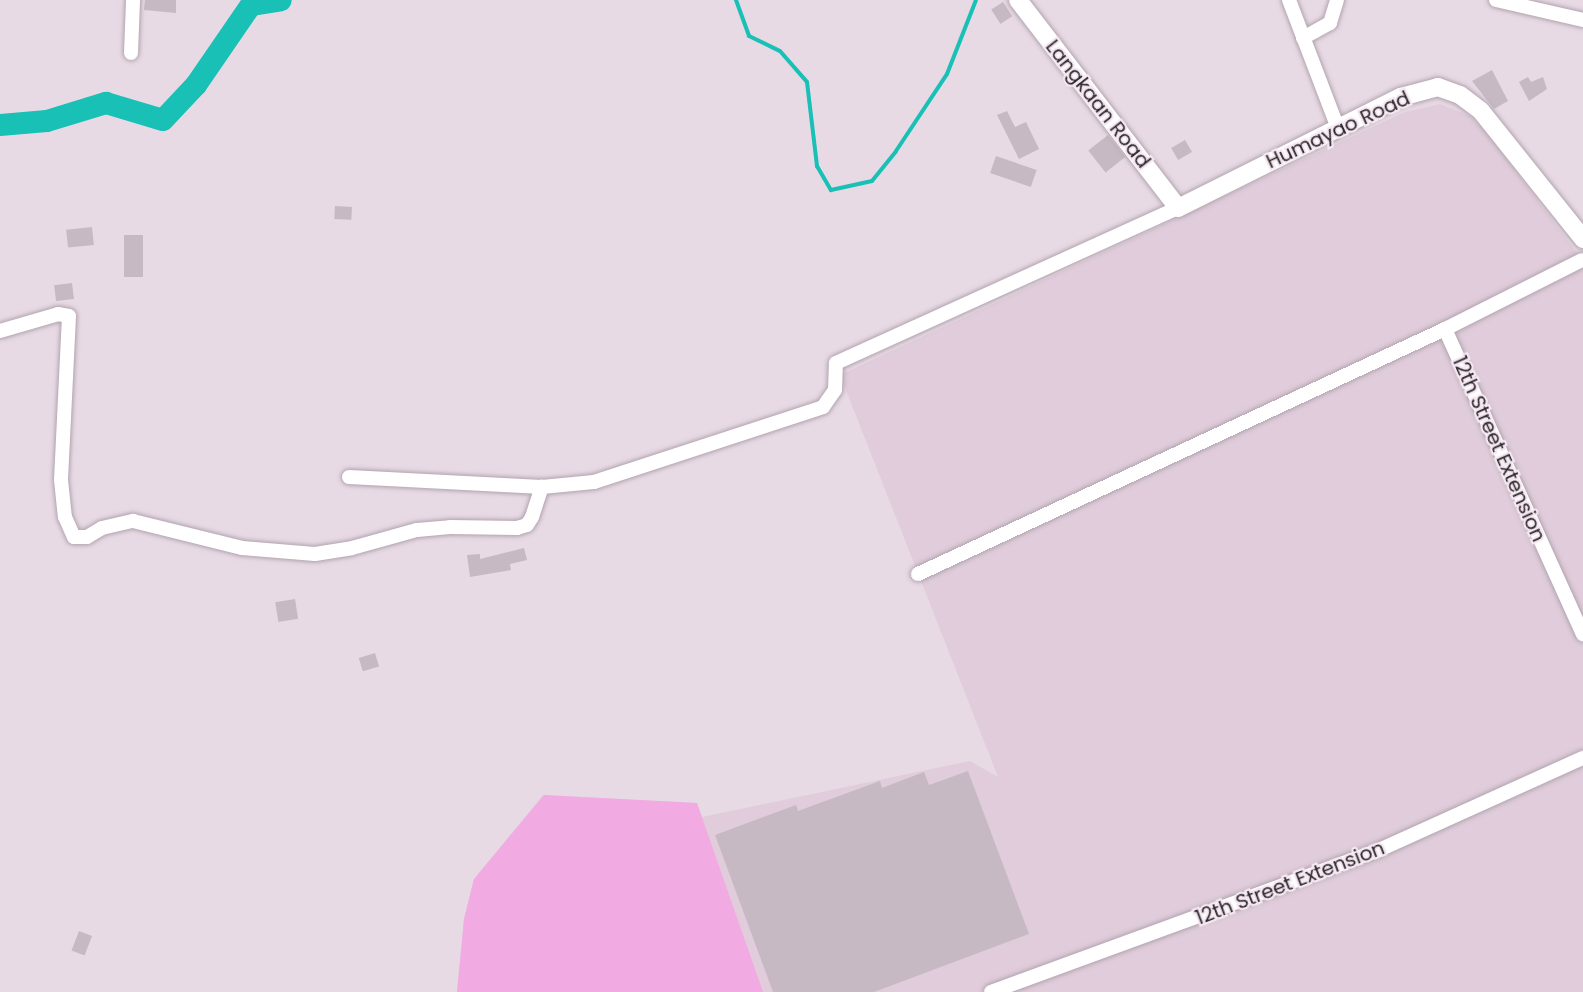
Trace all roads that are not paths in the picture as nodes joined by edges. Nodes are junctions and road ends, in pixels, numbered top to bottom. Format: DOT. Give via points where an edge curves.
graph roads {
  1 [pos="133,0"];
  2 [pos="1018,0"];
  3 [pos="1288,0"];
  4 [pos="1337,0"];
  5 [pos="1496,0"];
  6 [pos="1583,20"];
  7 [pos="1303,38"];
  8 [pos="131,53"];
  9 [pos="1338,128"];
  10 [pos="1178,208"];
  11 [pos="1583,239"];
  12 [pos="1582,260"];
  13 [pos="1445,329"];
  14 [pos="0,332"];
  15 [pos="349,477"];
  16 [pos="542,487"];
  17 [pos="918,574"];
  18 [pos="1583,634"];
  19 [pos="1583,758"];
  20 [pos="991,992"];
  1 -- 8 [label="street"];
  2 -- 10 [label="street, Langkaan Road"];
  3 -- 7 [label="street"];
  4 -- 7 [label="street" via="1330,23"];
  5 -- 6 [label="street"];
  7 -- 9 [label="street"];
  9 -- 10 [label="street, Humayao Road"];
  9 -- 11 [label="street, Humayao Road" via="1401,97 1438,87 1460,95 1499,131"];
  10 -- 16 [label="street" via="836,363 835,390 824,407 594,482"];
  12 -- 13 [label="street"];
  13 -- 17 [label="street"];
  13 -- 18 [label="street, 12th Street Extension"];
  14 -- 16 [label="street" via="58,314 69,316 61,480 65,517 74,537 87,537 102,528 133,521 242,548 315,554 417,530 517,528 527,525 532,517"];
  15 -- 16 [label="street"];
  19 -- 20 [label="street, 12th Street Extension" via="1380,850"];
}
